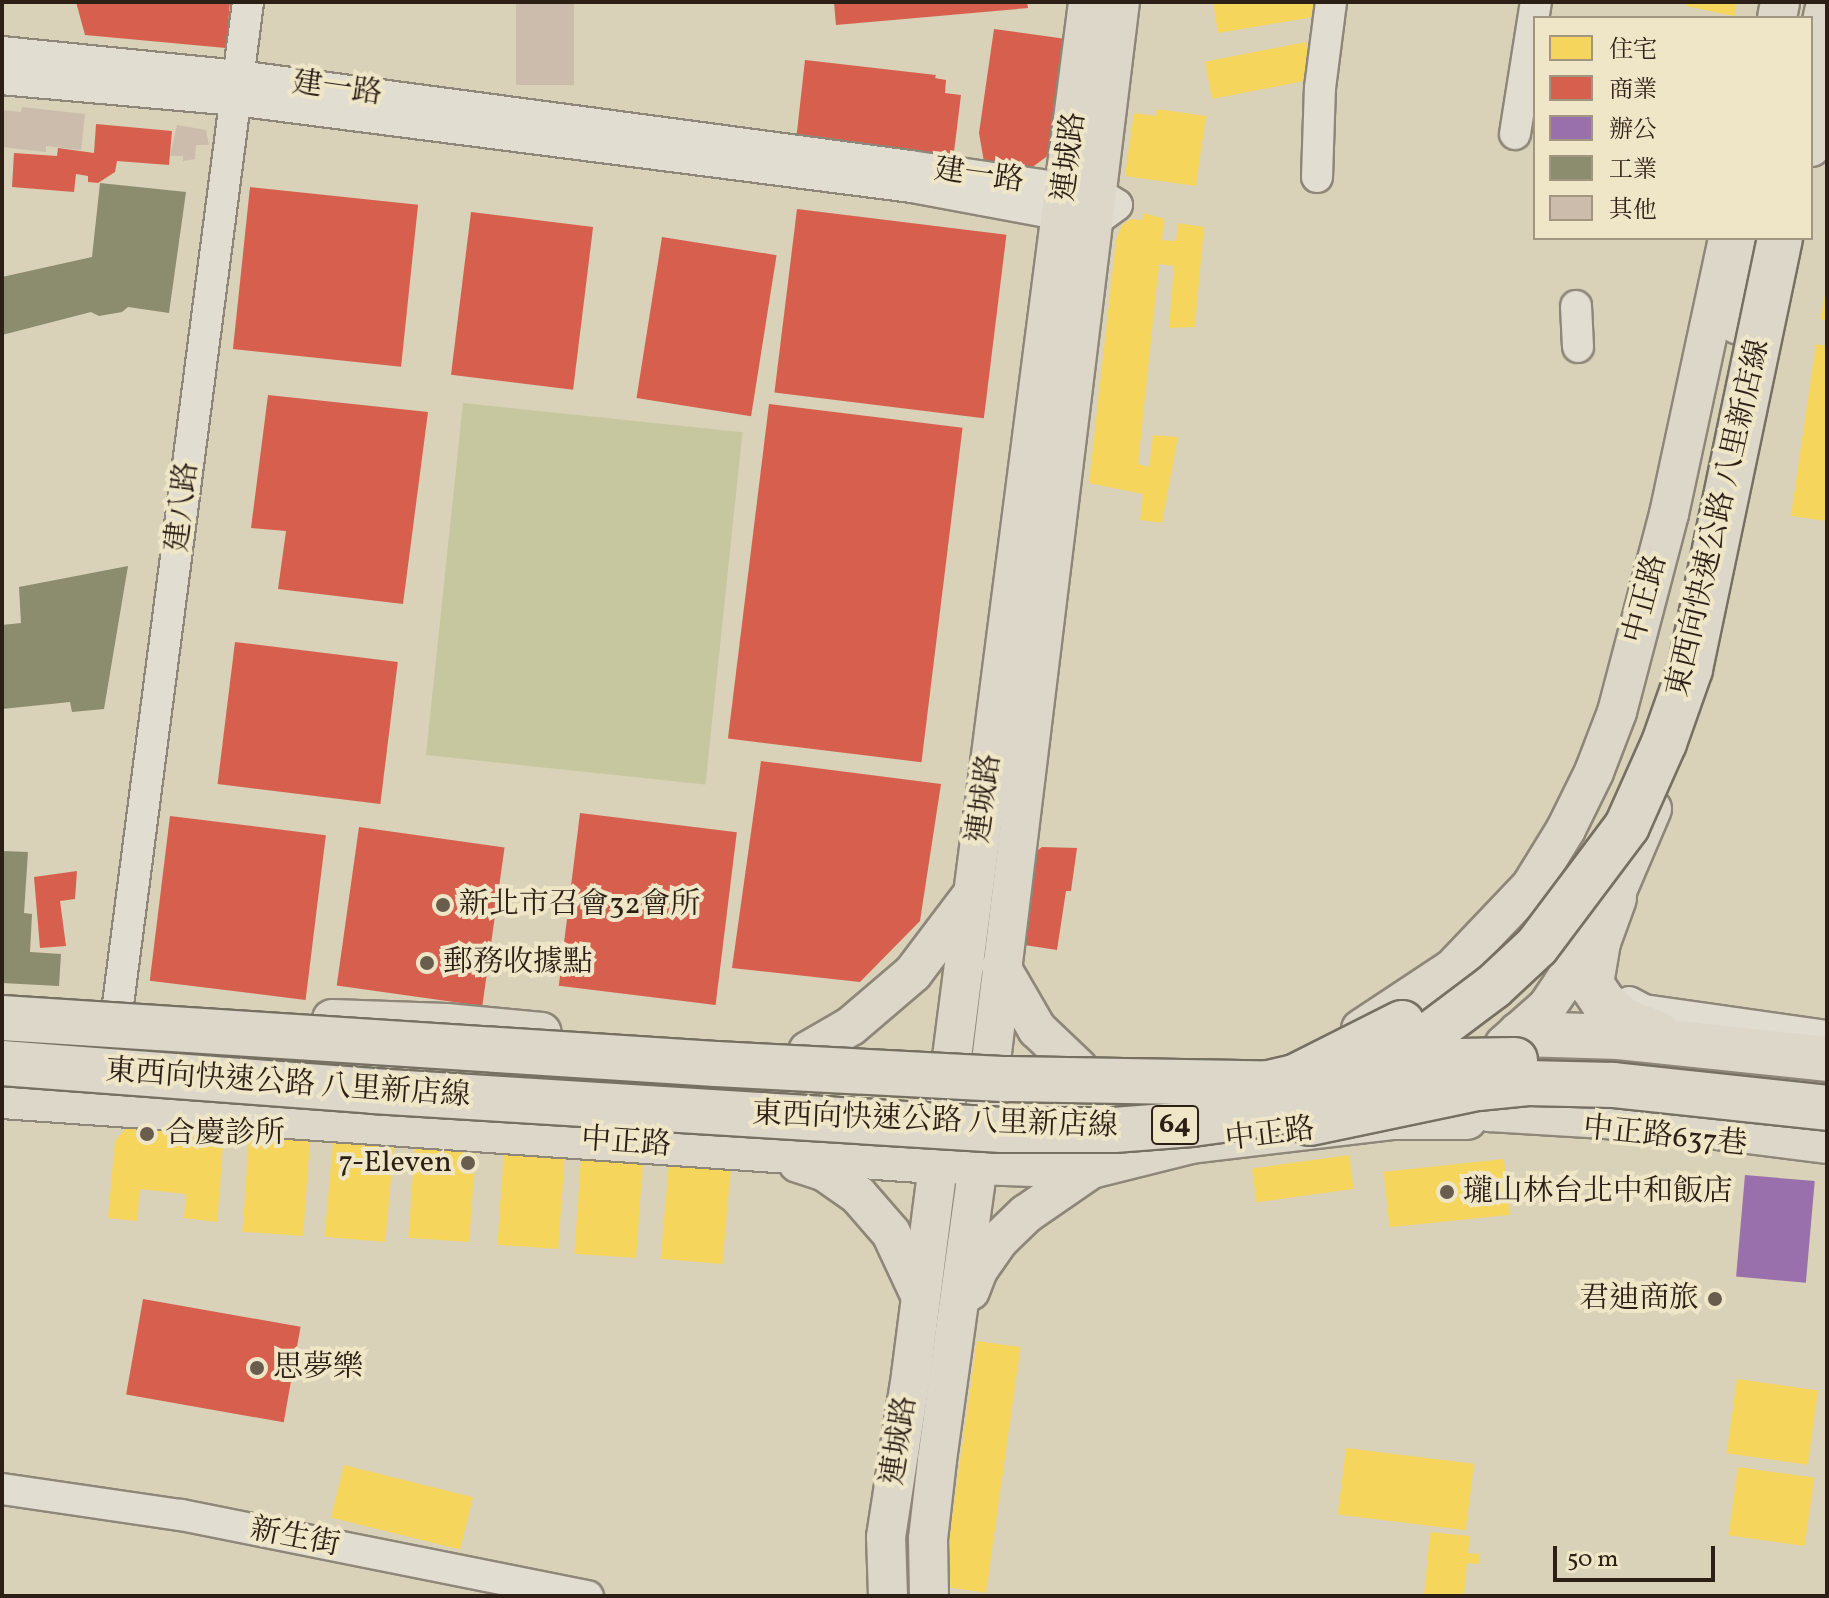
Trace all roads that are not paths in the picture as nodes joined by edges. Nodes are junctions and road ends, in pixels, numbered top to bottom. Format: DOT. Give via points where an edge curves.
graph roads {
  1 [pos="248,2"];
  2 [pos="1088,2"];
  3 [pos="1120,2"];
  4 [pos="1331,2"];
  5 [pos="1827,12"];
  6 [pos="1533,21"];
  7 [pos="1827,34"];
  8 [pos="2,52"];
  9 [pos="1827,72"];
  10 [pos="2,79"];
  11 [pos="1813,79"];
  12 [pos="237,88"];
  13 [pos="1813,117"];
  14 [pos="1813,120"];
  15 [pos="1515,134"];
  16 [pos="1317,177"];
  17 [pos="1081,205"];
  18 [pos="1728,240"];
  19 [pos="1759,240"];
  20 [pos="1759,240"];
  21 [pos="1780,240"];
  22 [pos="1792,240"];
  23 [pos="1576,306"];
  24 [pos="1578,347"];
  25 [pos="1607,832"];
  26 [pos="1531,886"];
  27 [pos="972,893"];
  28 [pos="1606,909"];
  29 [pos="1001,967"];
  30 [pos="1485,974"];
  31 [pos="2,1004"];
  32 [pos="117,1012"];
  33 [pos="2,1018"];
  34 [pos="1520,1034"];
  35 [pos="1827,1036"];
  36 [pos="2,1039"];
  37 [pos="1683,1043"];
  38 [pos="2,1047"];
  39 [pos="808,1051"];
  40 [pos="1827,1059"];
  41 [pos="2,1063"];
  42 [pos="1078,1068"];
  43 [pos="949,1075"];
  44 [pos="989,1077"];
  45 [pos="1170,1080"];
  46 [pos="2,1083"];
  47 [pos="1310,1085"];
  48 [pos="1827,1085"];
  49 [pos="1466,1091"];
  50 [pos="2,1099"];
  51 [pos="1827,1108"];
  52 [pos="1827,1141"];
  53 [pos="940,1148"];
  54 [pos="761,1151"];
  55 [pos="980,1151"];
  56 [pos="1827,1154"];
  57 [pos="1091,1169"];
  58 [pos="920,1295"];
  59 [pos="957,1328"];
  60 [pos="2,1489"];
  61 [pos="588,1596"];
  62 [pos="888,1596"];
  63 [pos="929,1596"];
  1 -- 12 [label="street, 建八路"];
  2 -- 17 [label="main road, 連城路"];
  3 -- 17 [label="main road, 連城路"];
  4 -- 16 [label="street" via="1320,88"];
  5 -- 11 [label="highway"];
  6 -- 15 [label="street"];
  7 -- 13 [label="highway"];
  8 -- 12 [label="street, 建一路"];
  9 -- 14 [label="main road"];
  10 -- 12 [label="street, 建一路"];
  12 -- 17 [label="street, 建一路" via="912,187"];
  12 -- 32 [label="street, 建八路"];
  17 -- 27 [label="main road, 連城路"];
  17 -- 29 [label="main road, 連城路"];
  18 -- 26 [label="main road, 中正路" via="1669,514 1617,712 1566,829"];
  19 -- 25 [label="main road, 中正路" via="1682,635 1653,731"];
  20 -- 36 [label="highway, 東西向快速公路 八里新店線 / 64, bridge" via="1670,654 1621,781 1584,844 1510,941 1426,1011 1295,1077 1186,1103 1099,1109"];
  21 -- 41 [label="highway, 東西向快速公路 八里新店線 / 64, bridge" via="1690,669 1627,826 1584,888 1493,987 1409,1050 1339,1092 1273,1113 1192,1124 1002,1130"];
  22 -- 28 [label="main road, 中正路" via="1699,684 1664,783"];
  23 -- 24 [label="street"];
  25 -- 28 [label="main road"];
  25 -- 30 [label="main road, 中正路" via="1550,908"];
  26 -- 30 [label="main road"];
  26 -- 47 [label="main road, 中正路" via="1453,968 1376,1021"];
  27 -- 39 [label="main road" via="913,973 851,1026"];
  27 -- 43 [label="main road, 連城路"];
  28 -- 34 [label="main road, 中正路" via="1547,1007"];
  28 -- 35 [label="street" via="1607,967 1612,985 1624,999 1644,1010"];
  28 -- 37 [label="highway" via="1591,984 1623,1020"];
  29 -- 42 [label="main road" via="1037,1029"];
  29 -- 44 [label="main road, 連城路"];
  30 -- 49 [label="main road, 中正路" via="1444,1007"];
  31 -- 32 [label="main road, 中正路"];
  32 -- 39 [label="main road, 中正路" via="446,1023"];
  33 -- 47 [label="highway, bridge" via="1007,1079"];
  34 -- 37 [label="highway"];
  34 -- 49 [label="main road, 中正路"];
  37 -- 40 [label="highway"];
  38 -- 47 [label="highway" via="1030,1117 1152,1117"];
  39 -- 43 [label="main road, 中正路"];
  42 -- 44 [label="main road, 中正路"];
  42 -- 45 [label="main road, 中正路"];
  43 -- 44 [label="main road, 中正路"];
  43 -- 53 [label="main road, 連城路"];
  44 -- 45 [label="main road" via="1053,1091"];
  44 -- 55 [label="main road, 連城路"];
  45 -- 47 [label="main road, 中正路" via="1248,1070"];
  46 -- 47 [label="highway" via="465,1114 1134,1142"];
  47 -- 48 [label="highway, bridge" via="1407,1062 1538,1059 1714,1069"];
  47 -- 49 [label="main road"];
  47 -- 51 [label="highway, bridge" via="1613,1085"];
  49 -- 52 [label="highway" via="1480,1106 1654,1119"];
  49 -- 56 [label="street, 中正路637巷"];
  49 -- 57 [label="main road, 中正路" via="1392,1120 1191,1144"];
  50 -- 54 [label="main road, 中正路"];
  53 -- 54 [label="main road, 中正路" via="853,1158"];
  53 -- 55 [label="main road, 中正路"];
  53 -- 58 [label="main road, 連城路"];
  54 -- 58 [label="main road" via="825,1172 858,1195 891,1233"];
  55 -- 57 [label="main road, 中正路"];
  55 -- 59 [label="main road, 連城路"];
  57 -- 59 [label="main road" via="1000,1239 978,1270"];
  58 -- 62 [label="main road, 連城路" via="886,1537"];
  59 -- 63 [label="main road, 連城路" via="928,1539"];
  60 -- 61 [label="street, 新生街" via="181,1515"];
}
